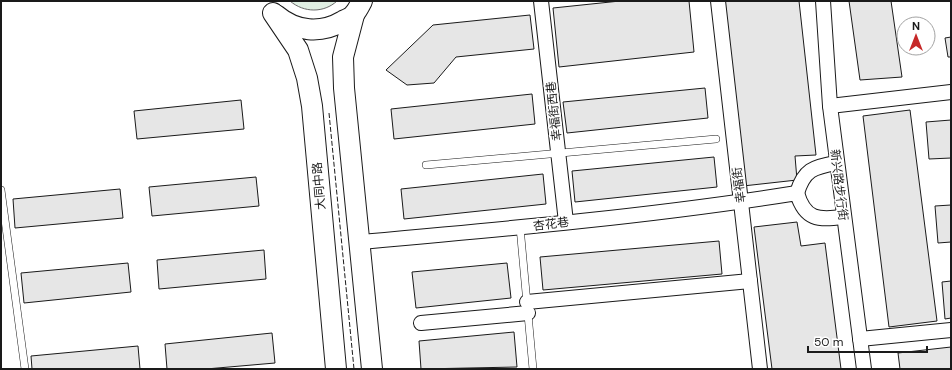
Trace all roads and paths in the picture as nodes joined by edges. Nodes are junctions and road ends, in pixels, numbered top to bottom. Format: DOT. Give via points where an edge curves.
graph roads {
  1 [pos="542,1"];
  2 [pos="718,1"];
  3 [pos="822,1"];
  4 [pos="270,7"];
  5 [pos="358,8"];
  6 [pos="951,92"];
  7 [pos="830,106"];
  8 [pos="716,140"];
  9 [pos="559,153"];
  10 [pos="836,163"];
  11 [pos="426,165"];
  12 [pos="1,190"];
  13 [pos="798,193"];
  14 [pos="741,202"];
  15 [pos="843,217"];
  16 [pos="566,222"];
  17 [pos="520,228"];
  18 [pos="360,242"];
  19 [pos="750,281"];
  20 [pos="528,308"];
  21 [pos="421,323"];
  22 [pos="951,330"];
  23 [pos="860,339"];
  24 [pos="25,369"];
  25 [pos="336,369"];
  26 [pos="372,369"];
  27 [pos="533,369"];
  28 [pos="760,369"];
  29 [pos="864,369"];
  1 -- 9 [label="street, 幸福街西巷"];
  2 -- 14 [label="street, 幸福街"];
  3 -- 7 [label="street, 新兴路步行街"];
  4 -- 5 [label="main road" via="289,24 301,29 315,30 334,26"];
  4 -- 25 [label="main road, 大同中路" via="298,50 307,78 312,106"];
  5 -- 18 [label="main road" via="343,57 346,116"];
  6 -- 7 [label="street"];
  7 -- 10 [label="street, 新兴路步行街"];
  8 -- 9 [label="lane"];
  9 -- 11 [label="lane"];
  9 -- 16 [label="street, 幸福街西巷"];
  10 -- 13 [label="street" via="809,170 801,180"];
  10 -- 15 [label="street, 新兴路步行街"];
  12 -- 24 [label="lane"];
  13 -- 14 [label="street, 杏花巷"];
  13 -- 15 [label="street" via="802,207 812,217"];
  14 -- 16 [label="street, 杏花巷"];
  14 -- 19 [label="street, 幸福街"];
  15 -- 23 [label="street, 新兴路步行街"];
  16 -- 17 [label="street, 杏花巷"];
  17 -- 18 [label="street, 杏花巷"];
  17 -- 20 [label="lane"];
  18 -- 26 [label="main road"];
  19 -- 20 [label="street"];
  19 -- 28 [label="street, 幸福街"];
  20 -- 21 [label="street"];
  20 -- 27 [label="lane"];
  22 -- 23 [label="street"];
  23 -- 29 [label="street, 新兴路步行街"];
}
